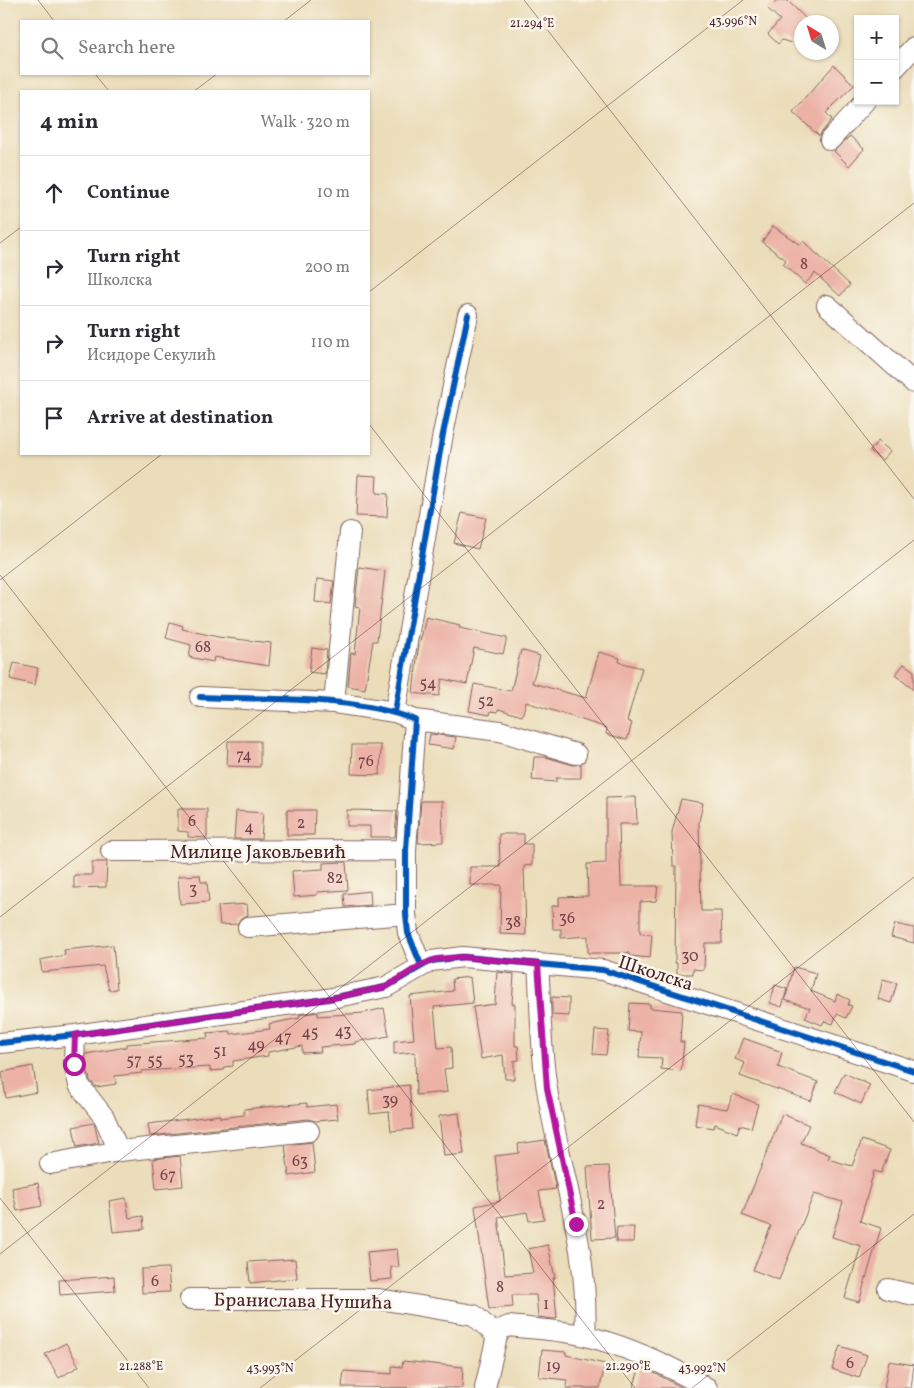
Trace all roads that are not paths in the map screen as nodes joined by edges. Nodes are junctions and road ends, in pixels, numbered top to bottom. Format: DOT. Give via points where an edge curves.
graph roads {
  1 [pos="914,47"];
  2 [pos="899,64"];
  3 [pos="861,105"];
  4 [pos="830,140"];
  5 [pos="827,305"];
  6 [pos="468,315"];
  7 [pos="914,383"];
  8 [pos="350,532"];
  9 [pos="200,697"];
  10 [pos="334,703"];
  11 [pos="395,712"];
  12 [pos="414,720"];
  13 [pos="576,754"];
  14 [pos="406,850"];
  15 [pos="111,851"];
  16 [pos="406,914"];
  17 [pos="248,927"];
  18 [pos="538,964"];
  19 [pos="421,965"];
  20 [pos="75,1035"];
  21 [pos="0,1043"];
  22 [pos="914,1071"];
  23 [pos="309,1131"];
  24 [pos="119,1151"];
  25 [pos="50,1164"];
  26 [pos="888,1289"];
  27 [pos="914,1295"];
  28 [pos="190,1299"];
  29 [pos="497,1336"];
  30 [pos="585,1336"];
  31 [pos="485,1388"];
  32 [pos="707,1388"];
  1 -- 2 [label="street"];
  3 -- 4 [label="street"];
  5 -- 7 [label="street"];
  6 -- 11 [label="street" via="443,434"];
  8 -- 10 [label="street"];
  9 -- 10 [label="street"];
  10 -- 11 [label="street"];
  11 -- 12 [label="street"];
  12 -- 13 [label="street" via="500,731"];
  12 -- 14 [label="street"];
  14 -- 15 [label="street, Милице Јаковљевић"];
  14 -- 16 [label="street"];
  16 -- 17 [label="street"];
  16 -- 19 [label="street" via="408,933"];
  18 -- 19 [label="street, Школска" via="462,957 437,959"];
  18 -- 22 [label="street, Школска" via="603,970"];
  18 -- 30 [label="street" via="547,1088 576,1224 586,1316"];
  19 -- 20 [label="street, Школска" via="386,987 327,999"];
  20 -- 21 [label="street, Школска"];
  20 -- 24 [label="street" via="74,1064 79,1085 104,1117"];
  23 -- 24 [label="street"];
  24 -- 25 [label="street"];
  26 -- 27 [label="street"];
  28 -- 29 [label="street, Бранислава Нушића" via="379,1299 406,1302 427,1309 474,1316"];
  29 -- 30 [label="street" via="509,1326"];
  29 -- 31 [label="street"];
  30 -- 32 [label="street" via="639,1353"];
}
